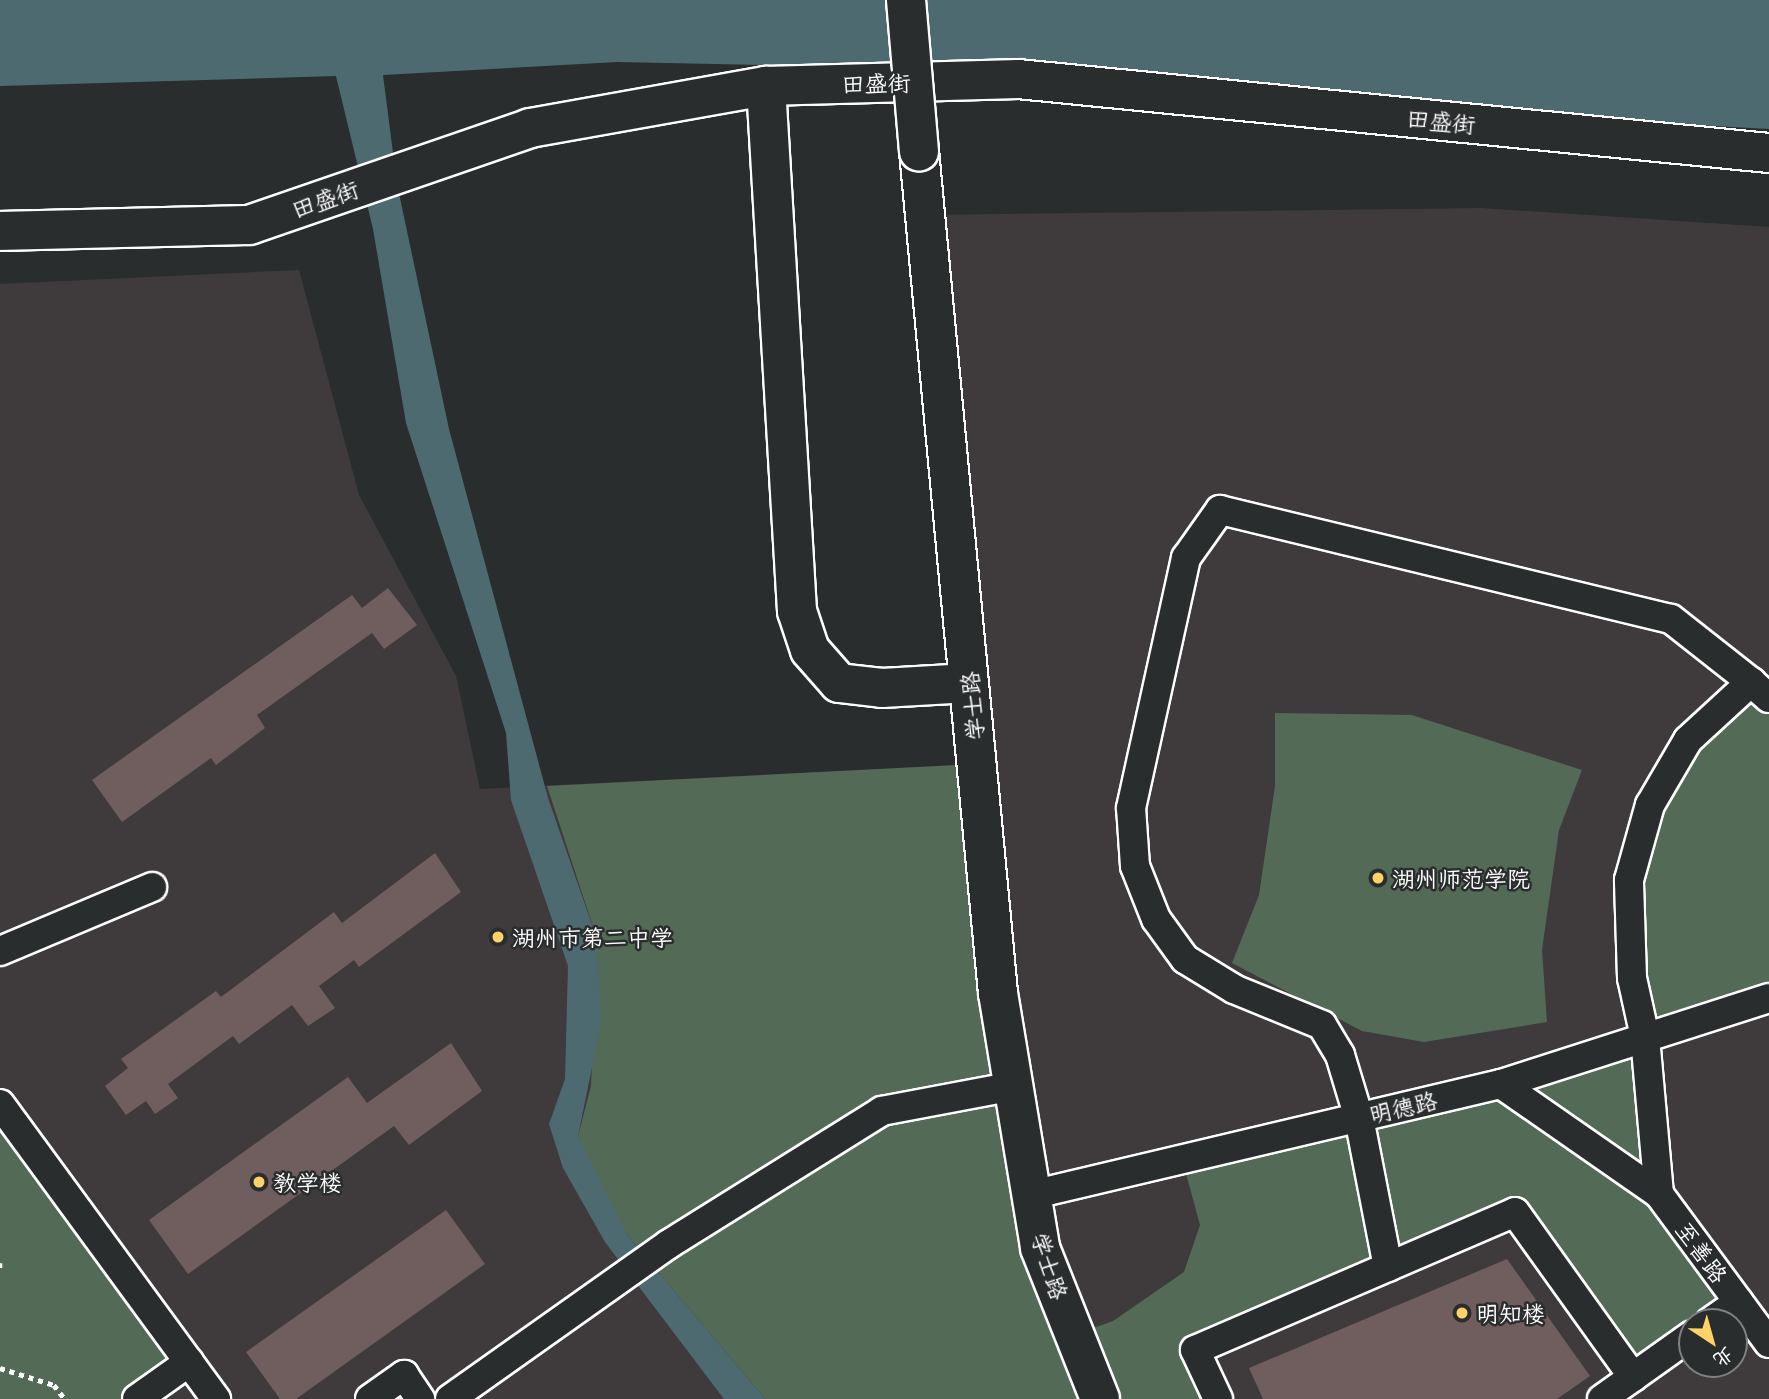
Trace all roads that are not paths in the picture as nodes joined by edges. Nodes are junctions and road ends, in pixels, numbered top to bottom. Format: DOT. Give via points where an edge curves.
graph roads {
  1 [pos="906,0"];
  2 [pos="766,86"];
  3 [pos="1769,153"];
  4 [pos="0,231"];
  5 [pos="969,683"];
  6 [pos="1760,690"];
  7 [pos="152,887"];
  8 [pos="0,951"];
  9 [pos="1769,998"];
  10 [pos="1645,1037"];
  11 [pos="1501,1084"];
  12 [pos="1014,1086"];
  13 [pos="0,1104"];
  14 [pos="1359,1118"];
  15 [pos="1659,1194"];
  16 [pos="1031,1195"];
  17 [pos="1388,1267"];
  18 [pos="1739,1302"];
  19 [pos="1730,1308"];
  20 [pos="1769,1343"];
  21 [pos="1678,1345"];
  22 [pos="189,1362"];
  23 [pos="1633,1377"];
  24 [pos="137,1399"];
  25 [pos="216,1399"];
  26 [pos="370,1399"];
  27 [pos="420,1399"];
  28 [pos="450,1399"];
  29 [pos="1100,1399"];
  30 [pos="1218,1399"];
  31 [pos="1602,1399"];
  1 -- 5 [label="street, 学士路, bridge"];
  2 -- 3 [label="street, 田盛街" via="1018,79"];
  2 -- 4 [label="street, 田盛街" via="530,128 249,225"];
  2 -- 5 [label="street" via="797,611 810,650 839,683 882,688"];
  5 -- 12 [label="street, 学士路"];
  6 -- 10 [label="street" via="1674,759 1639,840 1629,880 1628,929"];
  6 -- 14 [label="street" via="1671,620 1220,510 1186,558 1131,808 1135,866 1156,919 1185,959 1234,989 1322,1025 1340,1055"];
  7 -- 8 [label="street"];
  9 -- 10 [label="street, 明德路"];
  10 -- 11 [label="street, 明德路"];
  10 -- 15 [label="street"];
  11 -- 14 [label="street, 明德路"];
  11 -- 15 [label="street"];
  12 -- 16 [label="street, 学士路"];
  12 -- 28 [label="street" via="882,1111 669,1244"];
  13 -- 22 [label="street"];
  14 -- 16 [label="street, 明德路"];
  14 -- 17 [label="street"];
  15 -- 18 [label="street, 至善路"];
  16 -- 29 [label="street, 学士路" via="1040,1248"];
  17 -- 23 [label="street" via="1515,1212"];
  17 -- 30 [label="street" via="1195,1350"];
  18 -- 19 [label="street"];
  18 -- 20 [label="street, 至善路"];
  21 -- 23 [label="street"];
  22 -- 24 [label="street"];
  22 -- 25 [label="street"];
  23 -- 31 [label="street"];
  26 -- 27 [label="street" via="404,1375"];
}
